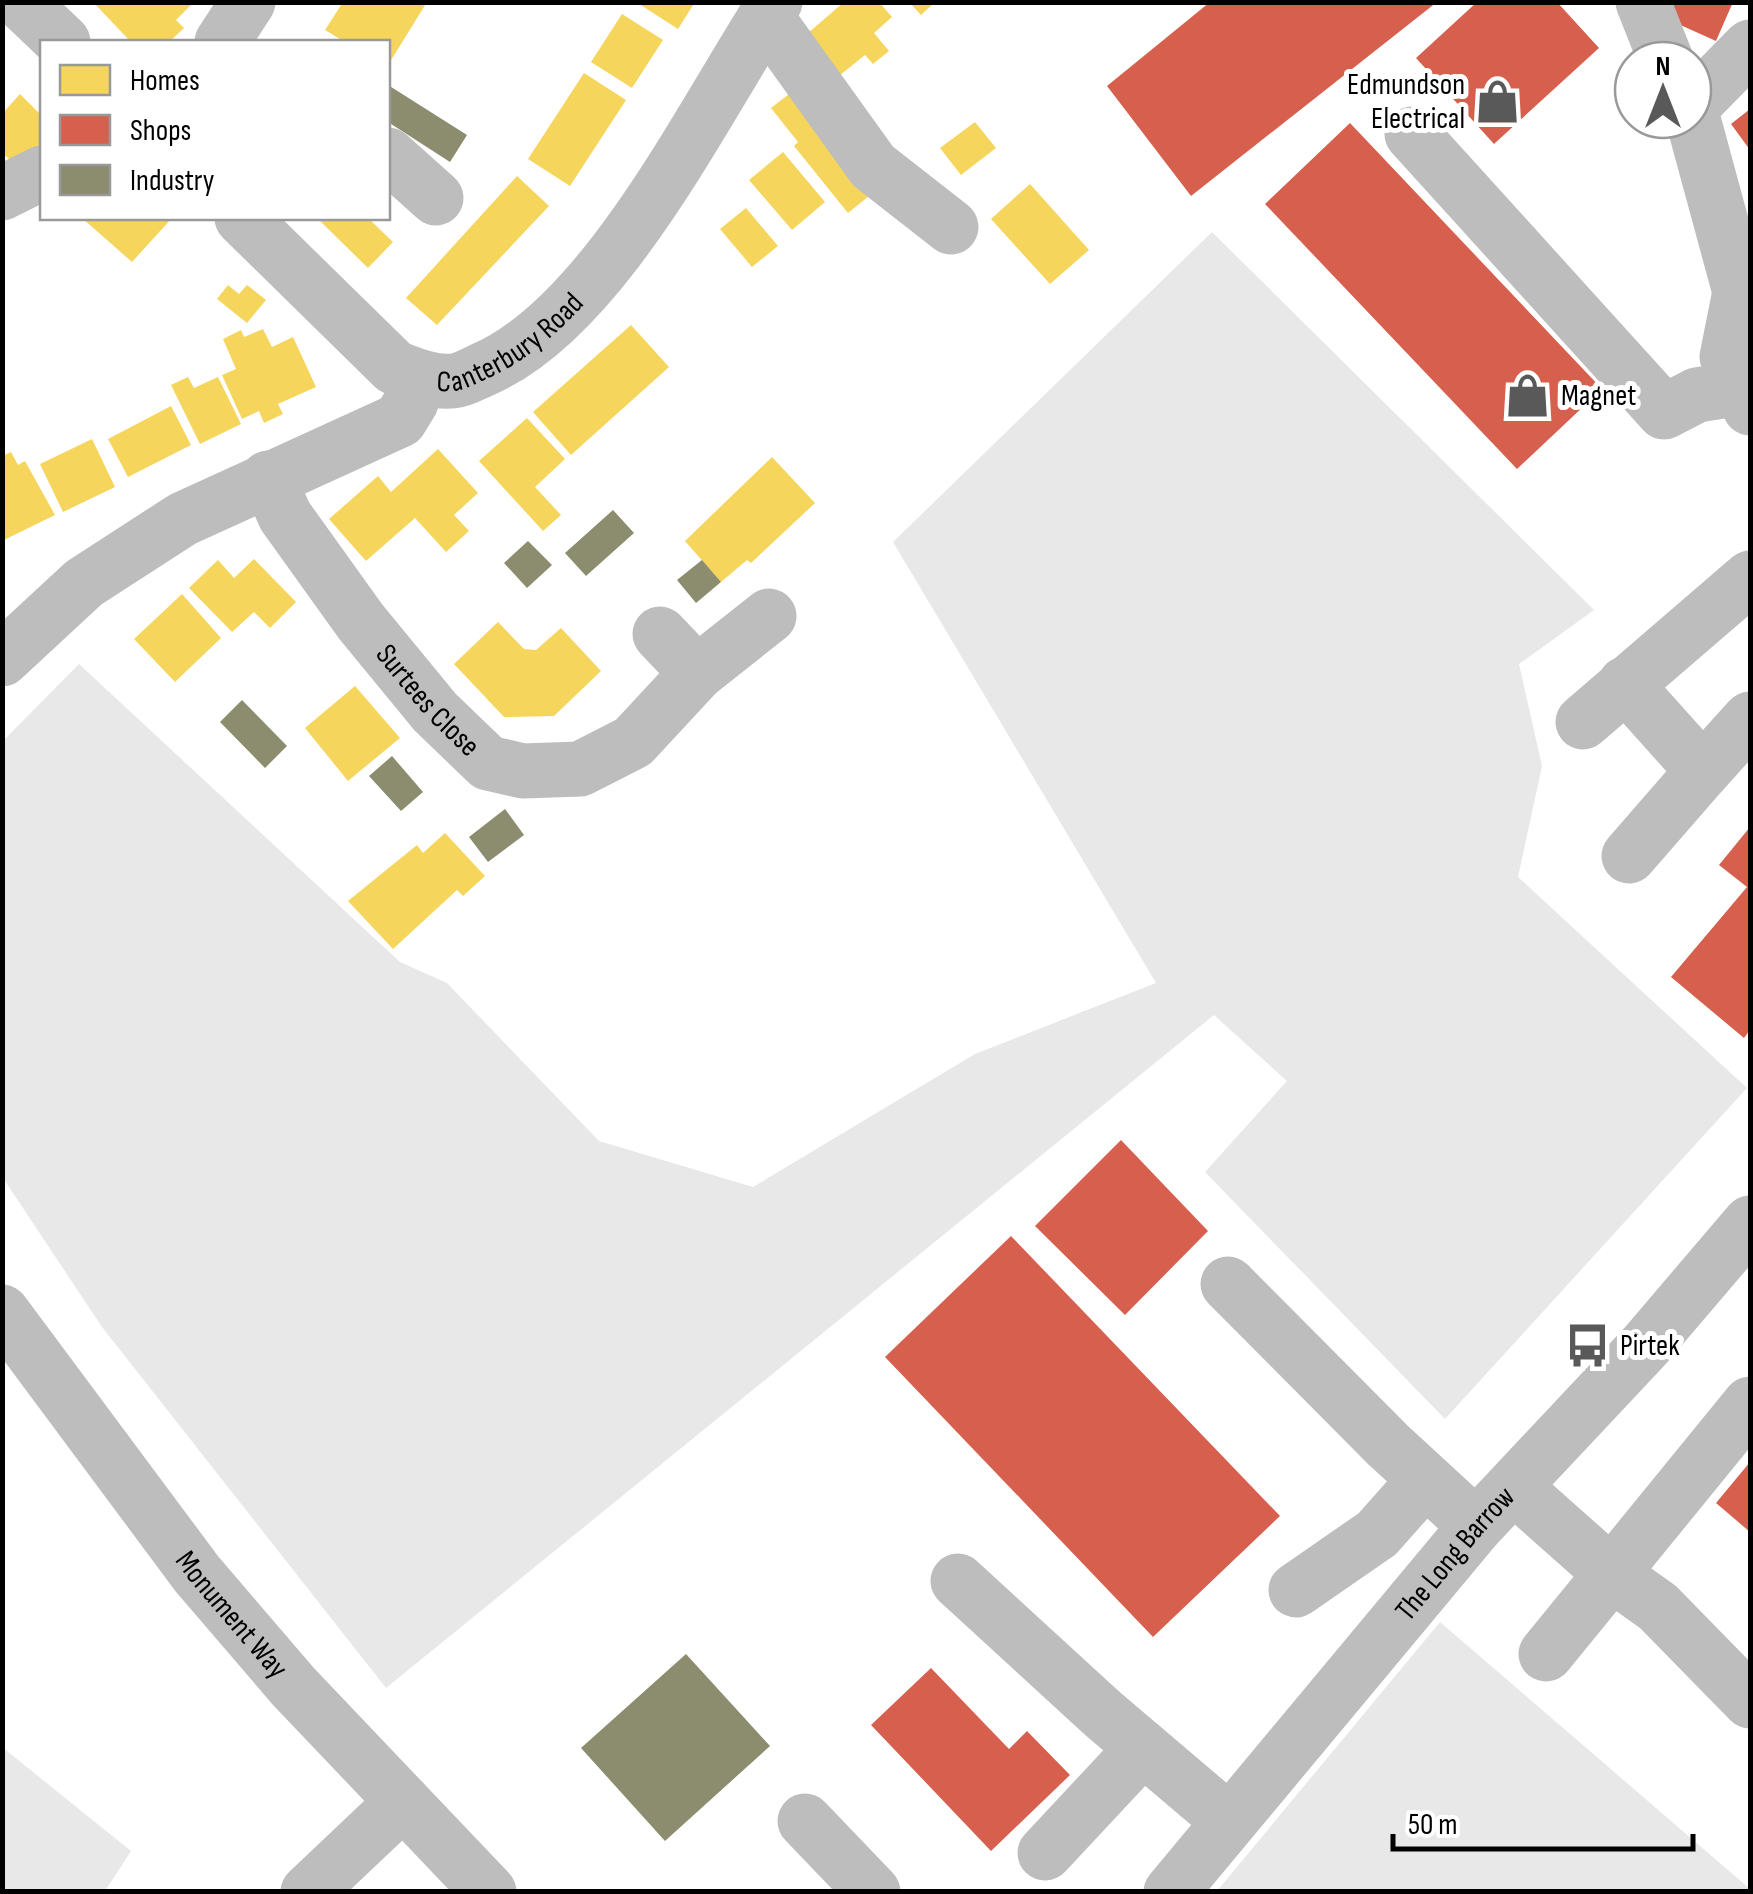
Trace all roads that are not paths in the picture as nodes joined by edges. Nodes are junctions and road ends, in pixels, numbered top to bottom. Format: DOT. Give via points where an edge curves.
graph roads {
  1 [pos="21,2"];
  2 [pos="1643,2"];
  3 [pos="770,10"];
  4 [pos="61,40"];
  5 [pos="1658,40"];
  6 [pos="1750,47"];
  7 [pos="1713,84"];
  8 [pos="1412,134"];
  9 [pos="1699,140"];
  10 [pos="390,157"];
  11 [pos="40,174"];
  12 [pos="2,192"];
  13 [pos="436,198"];
  14 [pos="936,198"];
  15 [pos="244,220"];
  16 [pos="1745,288"];
  17 [pos="419,378"];
  18 [pos="1740,384"];
  19 [pos="268,478"];
  20 [pos="1750,578"];
  21 [pos="769,616"];
  22 [pos="660,634"];
  23 [pos="2,659"];
  24 [pos="697,673"];
  25 [pos="1625,684"];
  26 [pos="1750,720"];
  27 [pos="1583,722"];
  28 [pos="1703,771"];
  29 [pos="1629,856"];
  30 [pos="1750,1223"];
  31 [pos="1228,1284"];
  32 [pos="2,1312"];
  33 [pos="1750,1404"];
  34 [pos="1425,1480"];
  35 [pos="1514,1487"];
  36 [pos="1476,1526"];
  37 [pos="1613,1575"];
  38 [pos="958,1581"];
  39 [pos="1296,1590"];
  40 [pos="1546,1654"];
  41 [pos="1750,1701"];
  42 [pos="1142,1748"];
  43 [pos="403,1802"];
  44 [pos="805,1821"];
  45 [pos="1229,1821"];
  46 [pos="1045,1853"];
  47 [pos="851,1885"];
  48 [pos="308,1892"];
  49 [pos="489,1892"];
  50 [pos="1171,1892"];
  1 -- 4 [label="street"];
  2 -- 5 [label="street"];
  3 -- 14 [label="street" via="873,166"];
  3 -- 17 [label="street, Canterbury Road" via="614,255 548,328 504,361 455,382"];
  6 -- 7 [label="street"];
  8 -- 18 [label="street" via="1664,412"];
  9 -- 16 [label="street"];
  10 -- 13 [label="street"];
  11 -- 12 [label="street"];
  15 -- 17 [label="street" via="394,367"];
  16 -- 18 [label="street"];
  17 -- 19 [label="street, Canterbury Road" via="400,420"];
  19 -- 23 [label="street, Canterbury Road" via="183,519 84,583"];
  19 -- 24 [label="street, Surtees Close" via="285,516 361,622 435,712 488,763 524,771 580,769 633,742"];
  20 -- 25 [label="street"];
  21 -- 24 [label="street, Surtees Close"];
  22 -- 24 [label="street"];
  25 -- 27 [label="street"];
  25 -- 28 [label="street"];
  26 -- 28 [label="street"];
  28 -- 29 [label="street"];
  30 -- 35 [label="street, The Long Barrow"];
  31 -- 34 [label="street"];
  32 -- 43 [label="street, Monument Way" via="197,1574"];
  33 -- 37 [label="street"];
  34 -- 36 [label="street"];
  34 -- 39 [label="street" via="1377,1534"];
  35 -- 36 [label="street, The Long Barrow"];
  35 -- 37 [label="street"];
  36 -- 45 [label="street, The Long Barrow"];
  37 -- 40 [label="street"];
  37 -- 41 [label="street" via="1658,1607"];
  38 -- 42 [label="street"];
  42 -- 45 [label="street"];
  42 -- 46 [label="street"];
  43 -- 48 [label="street"];
  43 -- 49 [label="street, Monument Way"];
  44 -- 47 [label="street"];
  45 -- 50 [label="street, The Long Barrow"];
}
